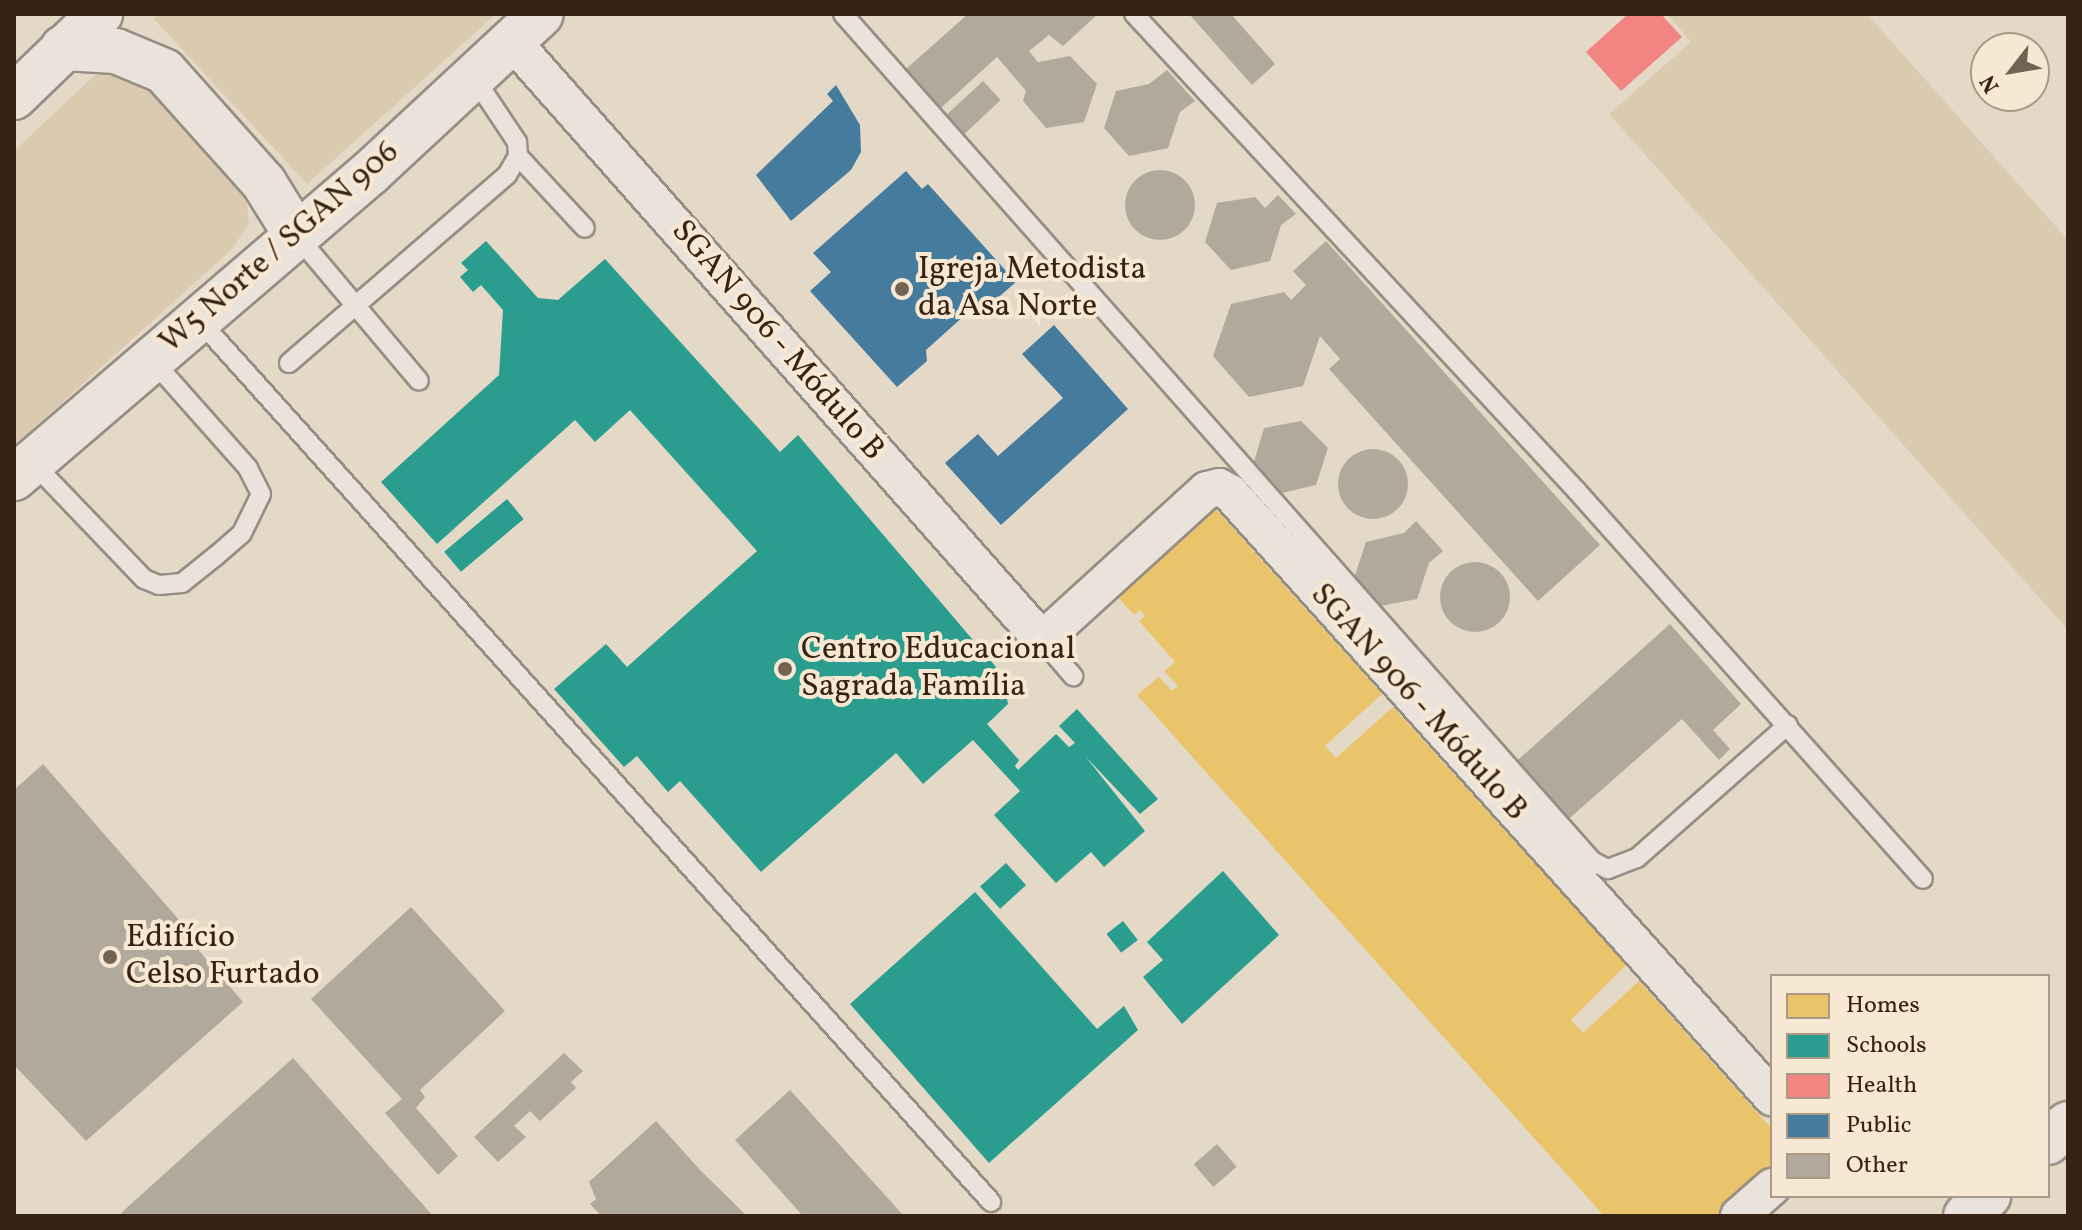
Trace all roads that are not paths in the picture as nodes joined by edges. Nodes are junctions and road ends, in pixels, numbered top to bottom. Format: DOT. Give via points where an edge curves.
graph roads {
  1 [pos="100,14"];
  2 [pos="843,14"];
  3 [pos="1134,14"];
  4 [pos="526,28"];
  5 [pos="63,48"];
  6 [pos="473,76"];
  7 [pos="14,97"];
  8 [pos="518,156"];
  9 [pos="585,228"];
  10 [pos="297,236"];
  11 [pos="357,304"];
  12 [pos="198,319"];
  13 [pos="152,360"];
  14 [pos="289,363"];
  15 [pos="419,381"];
  16 [pos="23,469"];
  17 [pos="1042,640"];
  18 [pos="1073,676"];
  19 [pos="1788,725"];
  20 [pos="1923,879"];
  21 [pos="1770,1095"];
  22 [pos="2068,1124"];
  23 [pos="2050,1140"];
  24 [pos="1770,1189"];
  25 [pos="1986,1198"];
  26 [pos="991,1202"];
  27 [pos="1739,1216"];
  28 [pos="1966,1216"];
  1 -- 5 [label="main road"];
  2 -- 19 [label="lane" via="1592,861 1608,869 1637,858"];
  3 -- 19 [label="lane"];
  4 -- 6 [label="main road, W5 Norte / SGAN 906"];
  4 -- 17 [label="street, SGAN 906 - Módulo B"];
  5 -- 7 [label="main road"];
  5 -- 10 [label="main road" via="116,51 164,71 264,183"];
  6 -- 8 [label="lane" via="517,142"];
  6 -- 10 [label="main road, W5 Norte / SGAN 906"];
  8 -- 9 [label="lane"];
  8 -- 11 [label="lane" via="507,175"];
  10 -- 11 [label="lane"];
  10 -- 12 [label="main road, W5 Norte / SGAN 906"];
  11 -- 14 [label="lane"];
  11 -- 15 [label="lane"];
  12 -- 13 [label="main road, W5 Norte / SGAN 906"];
  12 -- 26 [label="lane"];
  13 -- 16 [label="main road, W5 Norte / SGAN 906"];
  13 -- 16 [label="lane" via="248,468 261,494 242,533 217,555 182,583 159,585 144,579"];
  17 -- 18 [label="lane, SGAN 906 - Módulo B"];
  17 -- 21 [label="street, SGAN 906 - Módulo B" via="1207,490 1219,487 1230,493"];
  19 -- 20 [label="lane"];
  22 -- 23 [label="main road"];
  24 -- 27 [label="street"];
  25 -- 28 [label="main road"];
}
